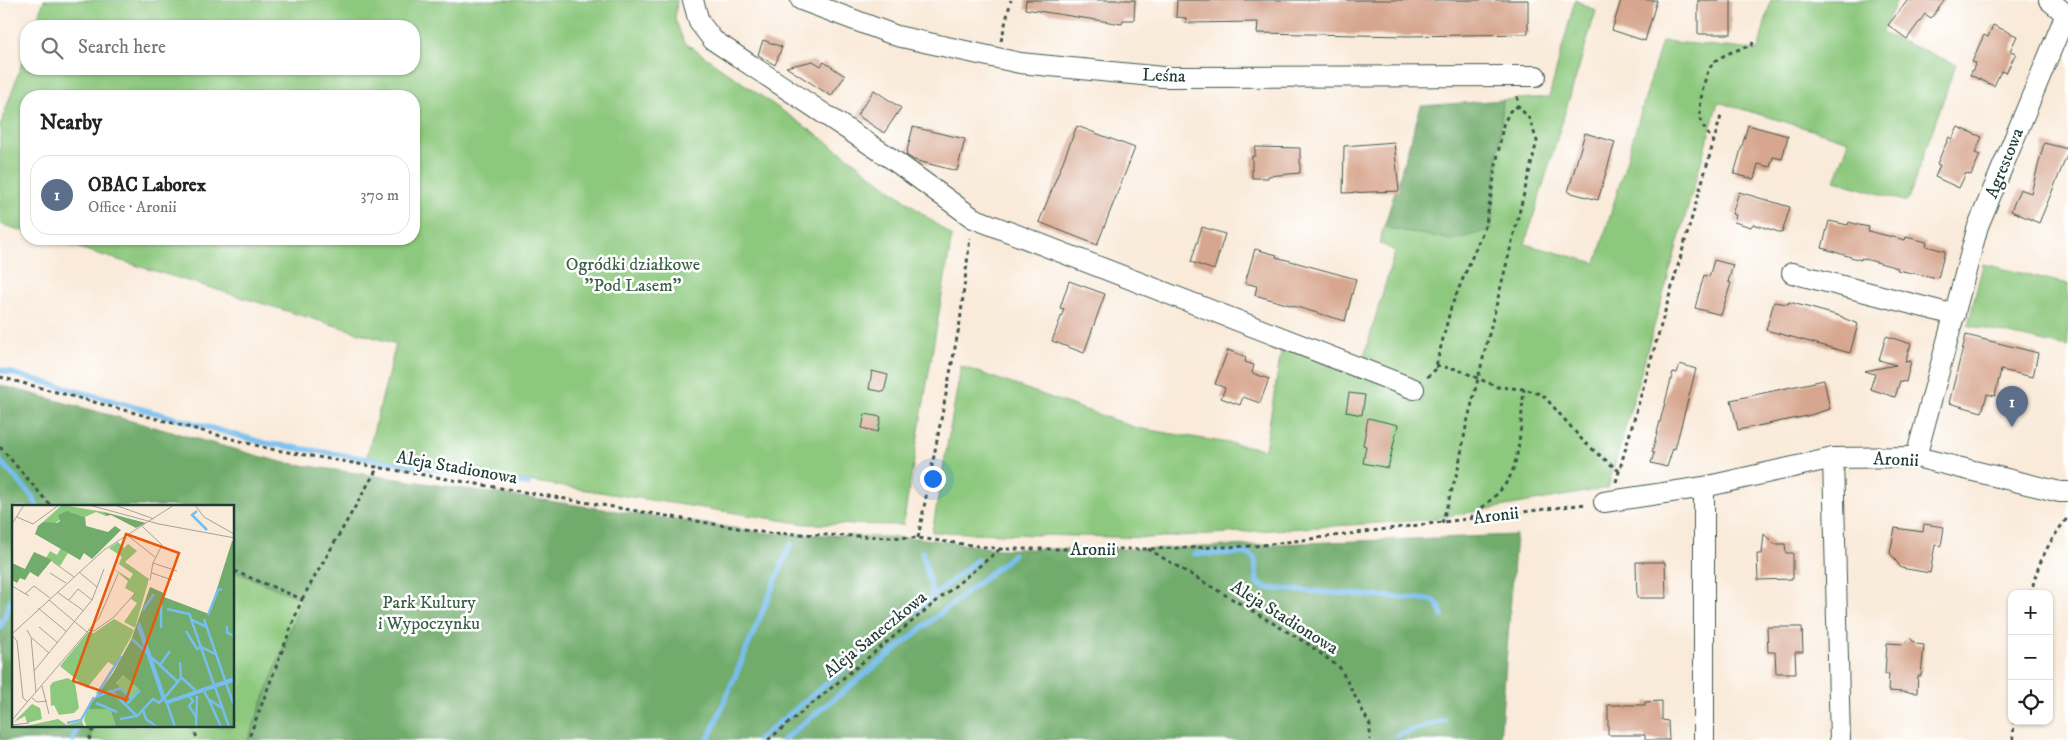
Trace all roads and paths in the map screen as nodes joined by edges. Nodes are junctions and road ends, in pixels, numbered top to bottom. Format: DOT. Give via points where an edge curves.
graph roads {
  1 [pos="693,0"];
  2 [pos="801,0"];
  3 [pos="1011,0"];
  4 [pos="2049,0"];
  5 [pos="2067,15"];
  6 [pos="1754,40"];
  7 [pos="998,58"];
  8 [pos="1536,76"];
  9 [pos="1721,116"];
  10 [pos="1714,143"];
  11 [pos="973,218"];
  12 [pos="1792,273"];
  13 [pos="1955,315"];
  14 [pos="0,377"];
  15 [pos="1477,379"];
  16 [pos="1414,389"];
  17 [pos="1524,389"];
  18 [pos="0,447"];
  19 [pos="1833,458"];
  20 [pos="1916,458"];
  21 [pos="378,467"];
  22 [pos="1619,471"];
  23 [pos="1704,487"];
  24 [pos="2068,492"];
  25 [pos="1607,502"];
  26 [pos="50,505"];
  27 [pos="2068,517"];
  28 [pos="1470,518"];
  29 [pos="1442,522"];
  30 [pos="918,538"];
  31 [pos="1000,549"];
  32 [pos="1147,549"];
  33 [pos="235,571"];
  34 [pos="2032,590"];
  35 [pos="302,599"];
  36 [pos="2014,725"];
  37 [pos="93,728"];
  38 [pos="193,728"];
  39 [pos="88,740"];
  40 [pos="198,740"];
  41 [pos="248,740"];
  42 [pos="768,740"];
  43 [pos="1370,740"];
  44 [pos="1704,740"];
  45 [pos="1840,740"];
  46 [pos="2013,740"];
  1 -- 11 [label="street" via="699,22 713,40 892,159"];
  2 -- 7 [label="street, Leśna" via="898,36"];
  3 -- 7 [label="path"];
  4 -- 5 [label="street"];
  5 -- 13 [label="street, Agrestowa" via="1978,226"];
  6 -- 10 [label="path" via="1752,45 1727,54 1711,66 1704,84 1701,120"];
  7 -- 8 [label="street, Leśna" via="1162,77"];
  9 -- 10 [label="path"];
  10 -- 22 [label="path"];
  11 -- 16 [label="street"];
  11 -- 30 [label="path" via="960,322"];
  12 -- 13 [label="street"];
  13 -- 20 [label="street, Agrestowa"];
  14 -- 21 [label="path, Aleja Stadionowa" via="270,449"];
  15 -- 15 [label="path" via="1537,141 1529,118 1518,106 1510,111 1504,125 1486,224 1450,308 1436,368 1457,368"];
  15 -- 17 [label="path" via="1498,387"];
  15 -- 29 [label="path" via="1458,469"];
  17 -- 22 [label="path" via="1543,396 1585,442"];
  17 -- 28 [label="path" via="1516,460 1509,478"];
  18 -- 26 [label="path"];
  19 -- 20 [label="street, Aronii"];
  19 -- 23 [label="street, Aronii"];
  19 -- 45 [label="street"];
  20 -- 24 [label="street, Aronii"];
  21 -- 30 [label="path, Aleja Stadionowa" via="767,533"];
  21 -- 35 [label="path"];
  22 -- 25 [label="path"];
  23 -- 25 [label="street, Aronii"];
  23 -- 44 [label="street"];
  25 -- 28 [label="path, Aronii"];
  27 -- 34 [label="path" via="2051,538 2035,572"];
  28 -- 29 [label="path, Aronii"];
  29 -- 32 [label="path, Aronii" via="1254,546"];
  30 -- 31 [label="path, Aronii"];
  31 -- 32 [label="path, Aronii"];
  31 -- 42 [label="path, Aleja Saneczkowa"];
  32 -- 43 [label="path, Aleja Stadionowa" via="1308,644 1340,668 1370,725"];
  33 -- 35 [label="path"];
  35 -- 41 [label="path"];
  36 -- 46 [label="path"];
  37 -- 39 [label="path"];
  38 -- 40 [label="path"];
}
